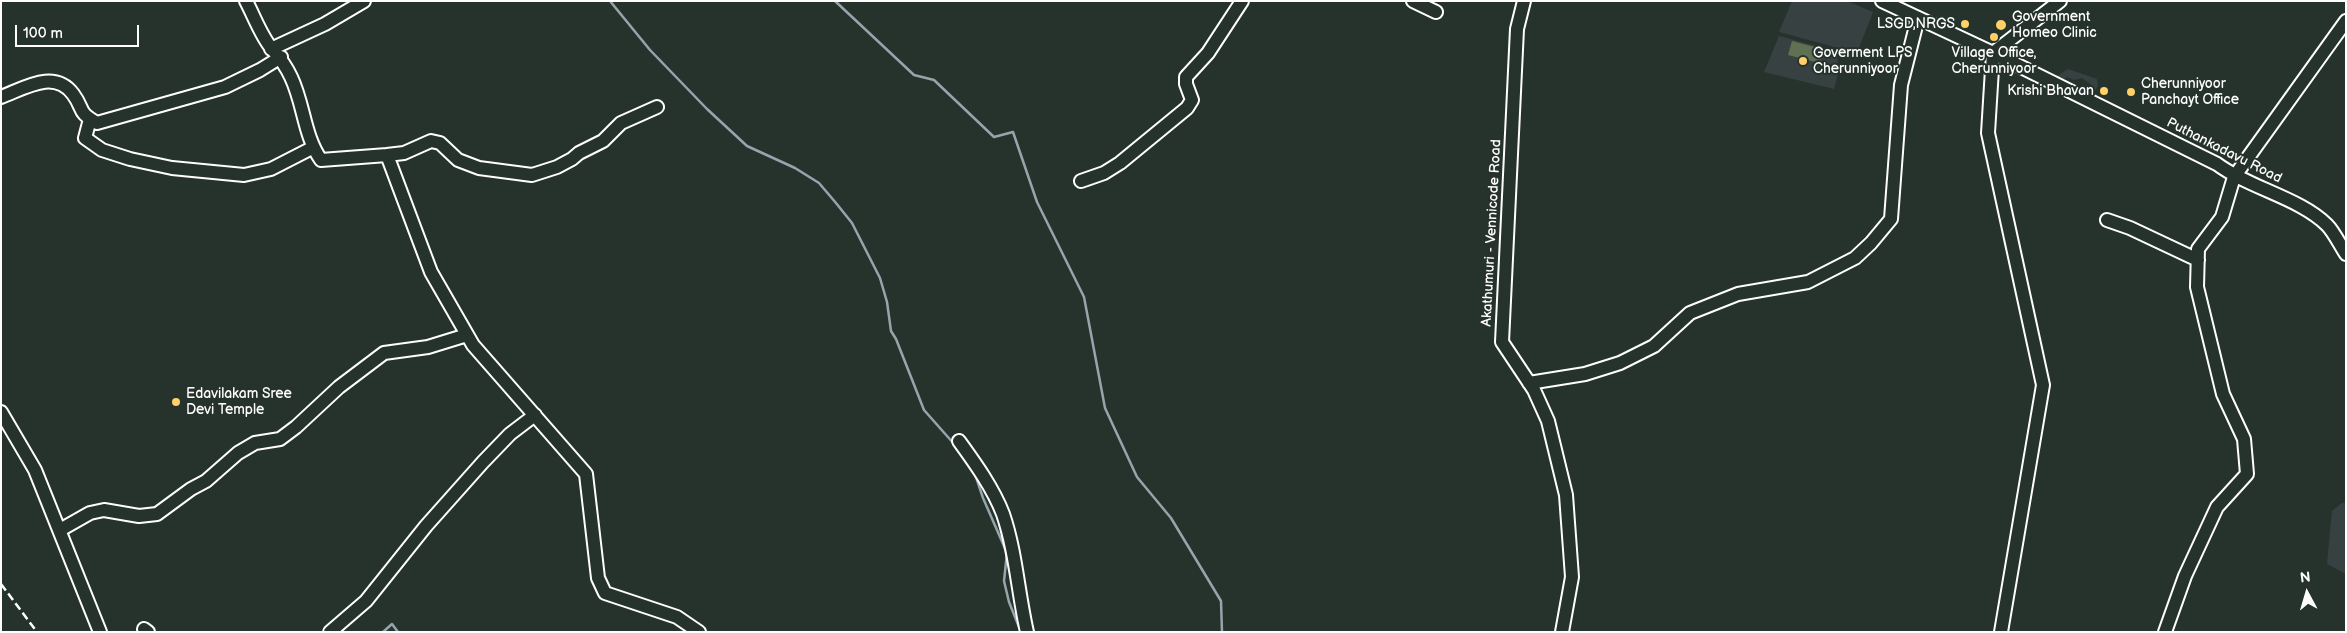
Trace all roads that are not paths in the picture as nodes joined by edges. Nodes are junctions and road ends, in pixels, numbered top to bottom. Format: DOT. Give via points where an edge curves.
graph roads {
  1 [pos="246,1"];
  2 [pos="364,1"];
  3 [pos="1242,1"];
  4 [pos="1413,1"];
  5 [pos="1524,1"];
  6 [pos="1882,1"];
  7 [pos="2060,1"];
  8 [pos="1436,12"];
  9 [pos="1918,18"];
  10 [pos="2346,21"];
  11 [pos="2016,35"];
  12 [pos="276,53"];
  13 [pos="1993,54"];
  14 [pos="2016,64"];
  15 [pos="2,96"];
  16 [pos="657,107"];
  17 [pos="90,119"];
  18 [pos="312,148"];
  19 [pos="387,155"];
  20 [pos="2234,176"];
  21 [pos="1081,181"];
  22 [pos="2107,220"];
  23 [pos="2346,254"];
  24 [pos="2198,260"];
  25 [pos="467,335"];
  26 [pos="1530,383"];
  27 [pos="1,412"];
  28 [pos="535,415"];
  29 [pos="959,441"];
  30 [pos="60,530"];
  31 [pos="100,632"];
  32 [pos="330,632"];
  33 [pos="699,632"];
  34 [pos="1027,632"];
  35 [pos="1562,632"];
  36 [pos="2001,632"];
  37 [pos="2165,632"];
  1 -- 12 [label="street"];
  2 -- 12 [label="street"];
  3 -- 21 [label="street" via="1208,53 1186,77 1192,100 1187,108 1120,163"];
  4 -- 8 [label="street"];
  5 -- 26 [label="street, Akathumuri - Vennicode Road" via="1516,29 1502,342"];
  6 -- 9 [label="street, Puthankadavu Road"];
  7 -- 11 [label="street"];
  9 -- 13 [label="street, Puthankadavu Road"];
  9 -- 26 [label="street" via="1901,84 1891,219 1871,243 1854,258 1808,282 1738,294 1690,313 1654,346 1620,363 1585,374"];
  10 -- 20 [label="street"];
  11 -- 13 [label="street"];
  11 -- 14 [label="street"];
  12 -- 17 [label="street" via="260,70 225,87 115,120 97,123"];
  12 -- 18 [label="street" via="292,79"];
  13 -- 14 [label="street, Puthankadavu Road"];
  13 -- 36 [label="street" via="1988,132 2043,385"];
  14 -- 20 [label="street, Puthankadavu Road" via="2217,164"];
  15 -- 17 [label="street" via="47,80 60,82 73,94 83,115"];
  16 -- 19 [label="street" via="622,123 603,141 572,159 532,175 479,168 458,160 440,143 431,141 404,153"];
  17 -- 18 [label="street" via="85,138 102,150 172,168 244,175 271,169"];
  18 -- 19 [label="street" via="322,160"];
  19 -- 25 [label="street" via="431,272"];
  20 -- 23 [label="street, Puthankadavu Road" via="2294,203 2327,225"];
  20 -- 24 [label="street" via="2222,217 2198,249"];
  22 -- 24 [label="street"];
  24 -- 37 [label="street" via="2196,287 2223,394 2244,439 2247,474 2217,507 2185,576"];
  25 -- 28 [label="street"];
  25 -- 30 [label="street" via="428,347 384,353 280,439 255,443 238,453 206,481 158,514 139,516 104,510 90,513"];
  26 -- 35 [label="street, Akathumuri - Vennicode Road" via="1548,421 1566,495 1572,577"];
  27 -- 30 [label="street" via="35,470"];
  28 -- 32 [label="street" via="510,434 483,462 426,526 366,602"];
  28 -- 33 [label="street" via="586,474 598,578 605,593 677,617"];
  29 -- 34 [label="street" via="1002,513 1017,572"];
  30 -- 31 [label="street"];
}
